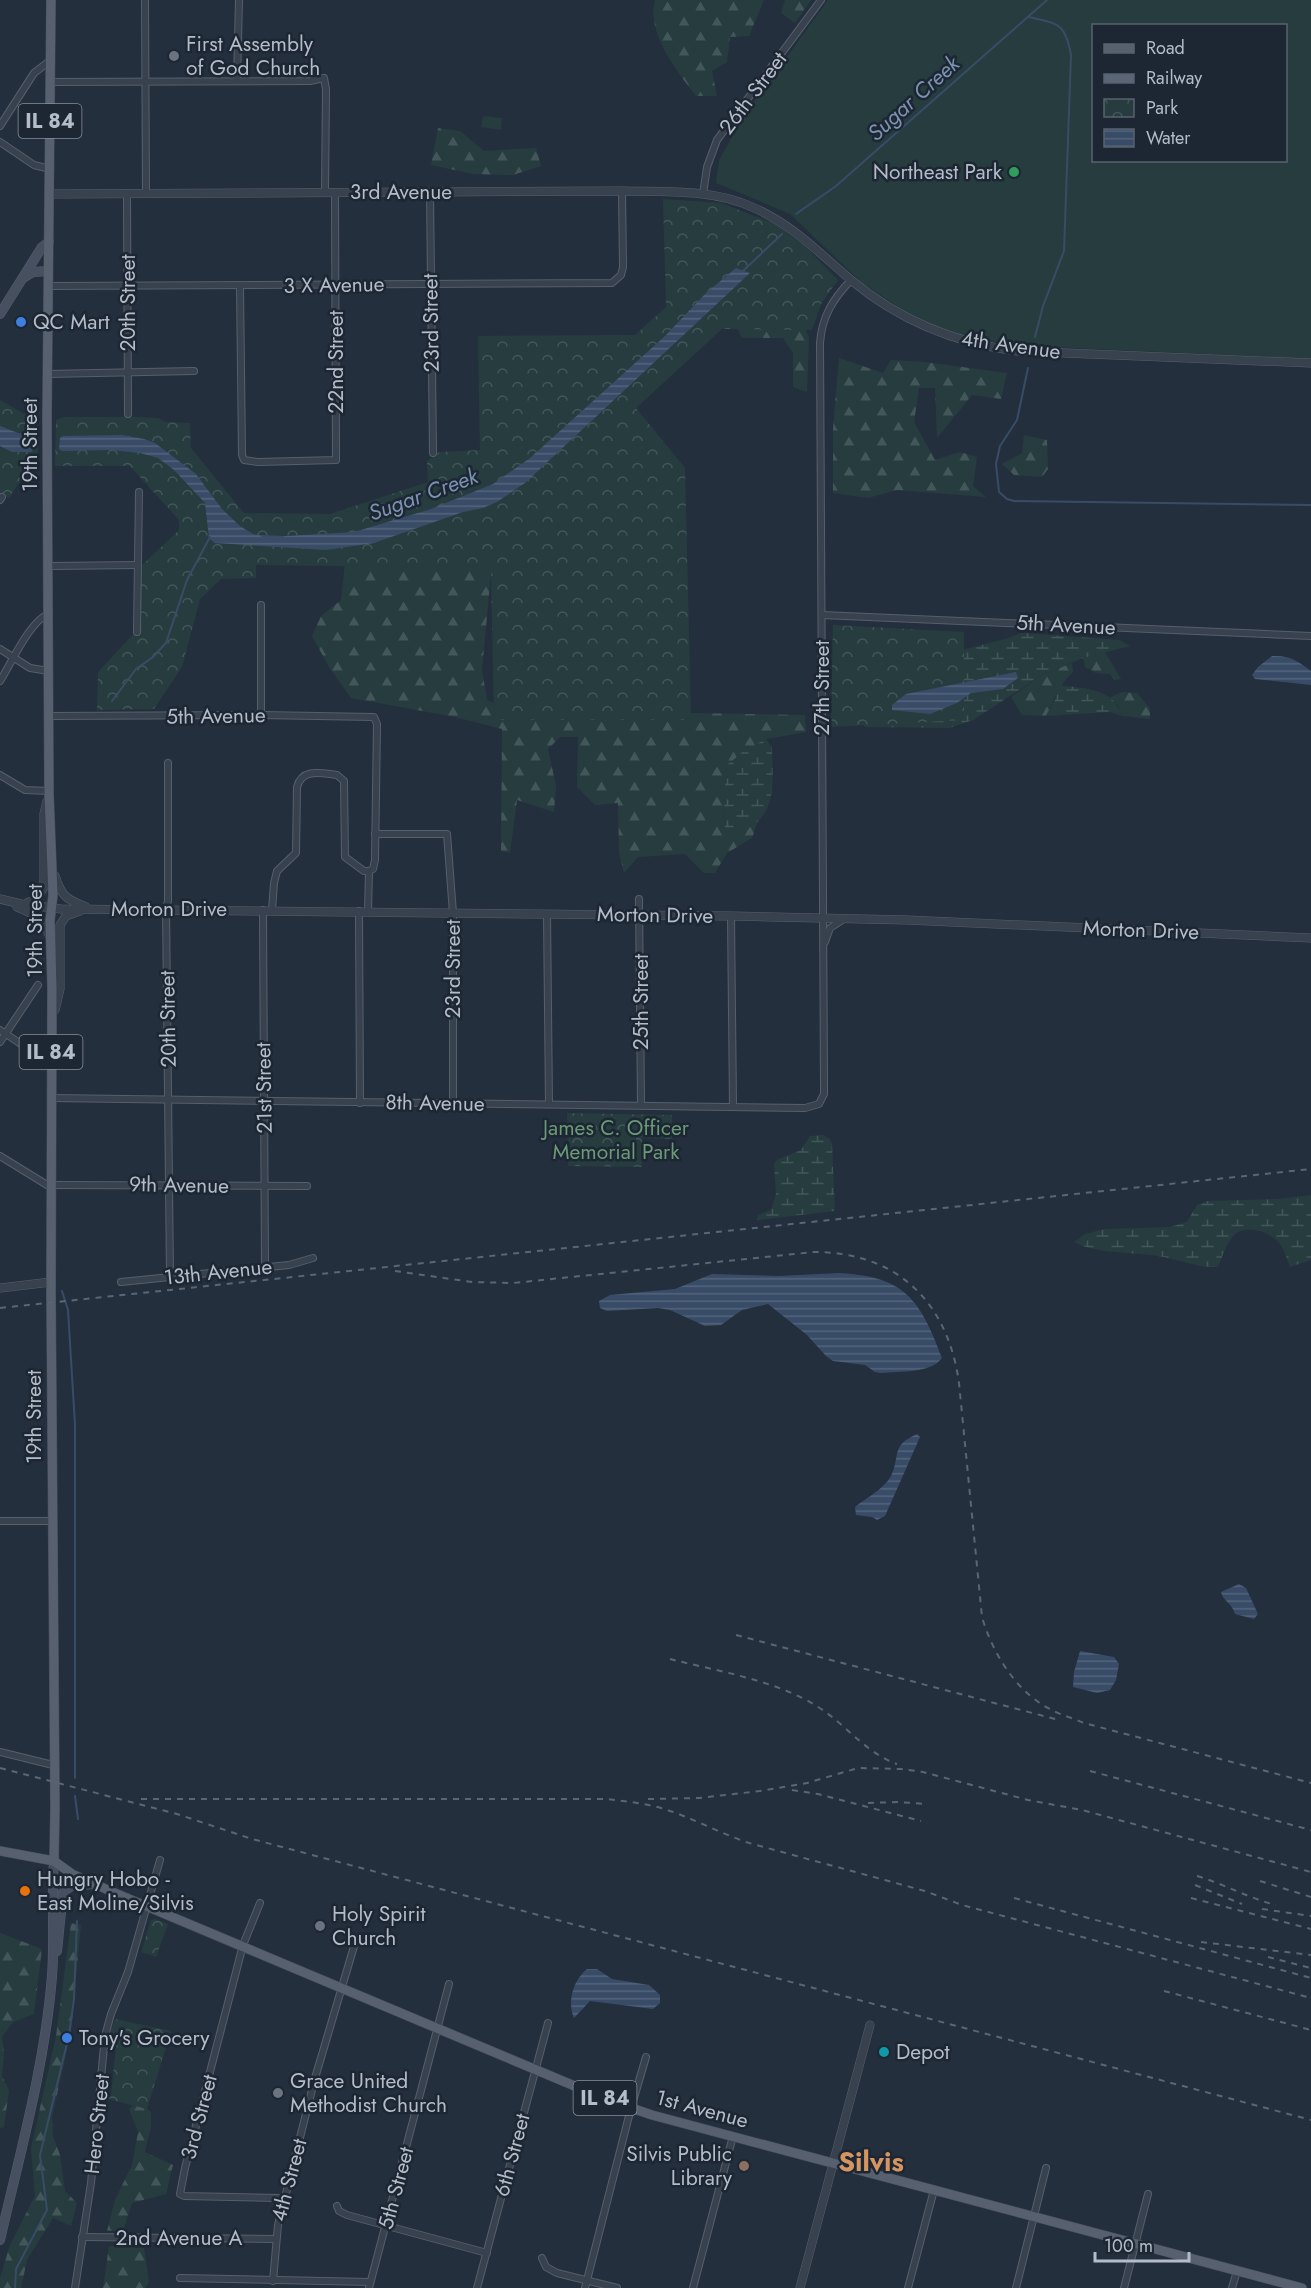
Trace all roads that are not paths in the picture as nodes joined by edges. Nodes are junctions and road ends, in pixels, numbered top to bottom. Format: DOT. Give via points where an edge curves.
graph roads {
  1 [pos="51,0"];
  2 [pos="145,0"];
  3 [pos="239,0"];
  4 [pos="821,0"];
  5 [pos="51,60"];
  6 [pos="51,81"];
  7 [pos="145,81"];
  8 [pos="237,81"];
  9 [pos="0,126"];
  10 [pos="0,142"];
  11 [pos="50,169"];
  12 [pos="622,191"];
  13 [pos="325,192"];
  14 [pos="335,192"];
  15 [pos="430,192"];
  16 [pos="127,193"];
  17 [pos="146,193"];
  18 [pos="49,194"];
  19 [pos="703,194"];
  20 [pos="751,206"];
  21 [pos="49,242"];
  22 [pos="48,271"];
  23 [pos="23,278"];
  24 [pos="851,280"];
  25 [pos="128,285"];
  26 [pos="335,285"];
  27 [pos="431,285"];
  28 [pos="48,286"];
  29 [pos="240,286"];
  30 [pos="0,314"];
  31 [pos="1311,363"];
  32 [pos="194,371"];
  33 [pos="128,372"];
  34 [pos="48,374"];
  35 [pos="128,414"];
  36 [pos="433,453"];
  37 [pos="139,492"];
  38 [pos="138,565"];
  39 [pos="49,566"];
  40 [pos="261,605"];
  41 [pos="49,614"];
  42 [pos="822,615"];
  43 [pos="137,632"];
  44 [pos="1311,636"];
  45 [pos="0,649"];
  46 [pos="14,658"];
  47 [pos="49,671"];
  48 [pos="0,681"];
  49 [pos="261,715"];
  50 [pos="49,716"];
  51 [pos="168,763"];
  52 [pos="0,775"];
  53 [pos="50,793"];
  54 [pos="375,834"];
  55 [pos="369,871"];
  56 [pos="53,872"];
  57 [pos="639,899"];
  58 [pos="1,900"];
  59 [pos="21,904"];
  60 [pos="52,907"];
  61 [pos="89,908"];
  62 [pos="166,908"];
  63 [pos="263,910"];
  64 [pos="272,910"];
  65 [pos="358,911"];
  66 [pos="368,911"];
  67 [pos="453,912"];
  68 [pos="547,914"];
  69 [pos="640,914"];
  70 [pos="731,916"];
  71 [pos="823,918"];
  72 [pos="846,919"];
  73 [pos="1311,938"];
  74 [pos="50,940"];
  75 [pos="823,951"];
  76 [pos="38,985"];
  77 [pos="51,1026"];
  78 [pos="3,1031"];
  79 [pos="0,1042"];
  80 [pos="51,1064"];
  81 [pos="51,1098"];
  82 [pos="168,1099"];
  83 [pos="263,1100"];
  84 [pos="360,1103"];
  85 [pos="453,1104"];
  86 [pos="549,1104"];
  87 [pos="819,1104"];
  88 [pos="641,1105"];
  89 [pos="733,1106"];
  90 [pos="0,1156"];
  91 [pos="169,1185"];
  92 [pos="52,1186"];
  93 [pos="266,1186"];
  94 [pos="307,1186"];
  95 [pos="313,1258"];
  96 [pos="266,1267"];
  97 [pos="170,1276"];
  98 [pos="51,1282"];
  99 [pos="121,1282"];
  100 [pos="2,1287"];
  101 [pos="0,1521"];
  102 [pos="53,1521"];
  103 [pos="0,1752"];
  104 [pos="53,1765"];
  105 [pos="0,1851"];
  106 [pos="160,1860"];
  107 [pos="54,1861"];
  108 [pos="96,1884"];
  109 [pos="260,1903"];
  110 [pos="147,1905"];
  111 [pos="355,1942"];
  112 [pos="243,1945"];
  113 [pos="52,1974"];
  114 [pos="449,1984"];
  115 [pos="342,1987"];
  116 [pos="548,2023"];
  117 [pos="870,2025"];
  118 [pos="438,2027"];
  119 [pos="646,2057"];
  120 [pos="535,2069"];
  121 [pos="631,2108"];
  122 [pos="733,2136"];
  123 [pos="834,2163"];
  124 [pos="1046,2168"];
  125 [pos="934,2190"];
  126 [pos="1148,2194"];
  127 [pos="285,2200"];
  128 [pos="337,2206"];
  129 [pos="1033,2217"];
  130 [pos="386,2225"];
  131 [pos="82,2237"];
  132 [pos="275,2239"];
  133 [pos="0,2240"];
  134 [pos="1136,2244"];
  135 [pos="487,2253"];
  136 [pos="542,2258"];
  137 [pos="1237,2271"];
  138 [pos="180,2278"];
  139 [pos="273,2280"];
  140 [pos="587,2280"];
  141 [pos="370,2285"];
  142 [pos="75,2288"];
  143 [pos="477,2288"];
  144 [pos="585,2288"];
  145 [pos="617,2288"];
  146 [pos="693,2288"];
  147 [pos="800,2288"];
  148 [pos="908,2288"];
  149 [pos="1016,2288"];
  150 [pos="1124,2288"];
  151 [pos="1232,2288"];
  152 [pos="1302,2288"];
  1 -- 5 [label="main road, 19th Street / IL 84"];
  2 -- 7 [label="street"];
  3 -- 8 [label="street"];
  4 -- 19 [label="street, 26th Street" via="717,140"];
  5 -- 6 [label="main road, 19th Street / IL 84"];
  5 -- 9 [label="street" via="34,73"];
  6 -- 7 [label="street"];
  6 -- 11 [label="main road, 19th Street / IL 84"];
  7 -- 8 [label="street"];
  7 -- 17 [label="street"];
  8 -- 13 [label="street" via="324,78"];
  10 -- 11 [label="street" via="34,165"];
  11 -- 18 [label="main road, 19th Street / IL 84"];
  12 -- 15 [label="street, 3rd Avenue"];
  12 -- 19 [label="street, 3rd Avenue"];
  12 -- 27 [label="street, 3 X Avenue" via="622,267 619,278 612,283"];
  13 -- 14 [label="street, 3rd Avenue"];
  13 -- 17 [label="street, 3rd Avenue"];
  14 -- 15 [label="street, 3rd Avenue"];
  14 -- 26 [label="street, 22nd Street"];
  15 -- 27 [label="street, 23rd Street"];
  16 -- 17 [label="street, 3rd Avenue"];
  16 -- 18 [label="street, 3rd Avenue"];
  16 -- 25 [label="street, 20th Street"];
  18 -- 21 [label="main road, 19th Street / IL 84"];
  19 -- 20 [label="street, 3rd Avenue"];
  20 -- 24 [label="street, 4th Avenue" via="791,228"];
  21 -- 22 [label="main road, 19th Street / IL 84"];
  21 -- 23 [label="main road" via="42,246"];
  22 -- 23 [label="main road" via="33,272"];
  22 -- 28 [label="main road, 19th Street / IL 84"];
  23 -- 30 [label="main road"];
  24 -- 31 [label="street, 4th Avenue" via="881,303 927,328 992,347"];
  24 -- 42 [label="street, 27th Street" via="831,304 821,330"];
  25 -- 28 [label="street, 3 X Avenue"];
  25 -- 29 [label="street, 3 X Avenue"];
  25 -- 33 [label="street, 20th Street"];
  26 -- 27 [label="street, 3 X Avenue"];
  26 -- 29 [label="street, 3 X Avenue"];
  26 -- 29 [label="street, 22nd Street" via="336,460 258,462 244,460 242,454"];
  27 -- 36 [label="street, 23rd Street"];
  28 -- 34 [label="main road, 19th Street / IL 84"];
  32 -- 33 [label="street"];
  33 -- 34 [label="street"];
  33 -- 35 [label="street, 20th Street"];
  34 -- 39 [label="main road, 19th Street / IL 84"];
  37 -- 38 [label="street"];
  38 -- 39 [label="street"];
  38 -- 43 [label="street"];
  39 -- 41 [label="main road, 19th Street / IL 84"];
  40 -- 49 [label="street"];
  41 -- 46 [label="street" via="39,618"];
  41 -- 47 [label="main road, 19th Street / IL 84"];
  42 -- 44 [label="street, 5th Avenue"];
  42 -- 71 [label="street, 27th Street"];
  45 -- 46 [label="street"];
  46 -- 47 [label="street" via="30,668"];
  46 -- 48 [label="street"];
  47 -- 50 [label="main road, 19th Street / IL 84"];
  49 -- 50 [label="street, 5th Avenue"];
  49 -- 54 [label="street, 5th Avenue" via="374,717 378,724"];
  50 -- 53 [label="main road, 19th Street / IL 84"];
  51 -- 62 [label="street, 20th Street"];
  52 -- 53 [label="street" via="25,790"];
  53 -- 56 [label="main road, 19th Street / IL 84"];
  53 -- 59 [label="street" via="44,814 43,890 35,901"];
  54 -- 55 [label="street" via="374,865"];
  54 -- 67 [label="street, 23rd Street" via="447,834"];
  55 -- 64 [label="street" via="345,856 344,781 337,775 307,774 298,783 297,854 277,871"];
  55 -- 66 [label="street"];
  56 -- 60 [label="main road, 19th Street / IL 84"];
  56 -- 61 [label="street" via="65,897"];
  57 -- 69 [label="street, 25th Street"];
  58 -- 59 [label="street, Morton Drive"];
  58 -- 74 [label="street" via="37,916"];
  59 -- 60 [label="street, Morton Drive"];
  60 -- 61 [label="street, Morton Drive"];
  60 -- 74 [label="main road, 19th Street / IL 84"];
  61 -- 62 [label="street, Morton Drive"];
  61 -- 77 [label="street" via="66,916 60,925 60,989"];
  62 -- 63 [label="street, Morton Drive"];
  62 -- 82 [label="street, 20th Street"];
  63 -- 64 [label="street, Morton Drive"];
  63 -- 83 [label="street, 21st Street"];
  64 -- 65 [label="street, Morton Drive"];
  65 -- 66 [label="street, Morton Drive"];
  65 -- 84 [label="street"];
  66 -- 67 [label="street, Morton Drive"];
  67 -- 68 [label="street, Morton Drive"];
  67 -- 85 [label="street, 23rd Street"];
  68 -- 69 [label="street, Morton Drive"];
  68 -- 86 [label="street"];
  69 -- 70 [label="street, Morton Drive"];
  69 -- 88 [label="street, 25th Street"];
  70 -- 71 [label="street, Morton Drive"];
  70 -- 89 [label="street"];
  71 -- 72 [label="street, Morton Drive"];
  71 -- 75 [label="street, 27th Street"];
  72 -- 73 [label="street, Morton Drive"];
  72 -- 75 [label="street" via="830,928"];
  74 -- 77 [label="main road, 19th Street / IL 84"];
  75 -- 87 [label="street, 27th Street" via="824,1094"];
  76 -- 78 [label="street"];
  77 -- 80 [label="main road, 19th Street / IL 84"];
  78 -- 79 [label="street"];
  78 -- 80 [label="street"];
  80 -- 81 [label="main road, 19th Street / IL 84"];
  81 -- 82 [label="street, 8th Avenue"];
  81 -- 92 [label="main road, 19th Street / IL 84"];
  82 -- 83 [label="street, 8th Avenue"];
  82 -- 91 [label="street, 20th Street"];
  83 -- 84 [label="street, 8th Avenue"];
  83 -- 93 [label="street, 21st Street"];
  84 -- 85 [label="street, 8th Avenue"];
  85 -- 86 [label="street, 8th Avenue"];
  86 -- 88 [label="street, 8th Avenue"];
  87 -- 89 [label="street, 8th Avenue" via="805,1108"];
  88 -- 89 [label="street, 8th Avenue"];
  90 -- 92 [label="street"];
  91 -- 92 [label="street, 9th Avenue"];
  91 -- 93 [label="street, 9th Avenue"];
  91 -- 97 [label="street, 20th Street"];
  92 -- 98 [label="main road, 19th Street / IL 84"];
  93 -- 94 [label="street, 9th Avenue"];
  93 -- 96 [label="street, 21st Street"];
  95 -- 96 [label="street, 13th Avenue"];
  96 -- 97 [label="street, 13th Avenue"];
  97 -- 99 [label="street, 13th Avenue"];
  98 -- 100 [label="street"];
  98 -- 102 [label="main road, 19th Street / IL 84"];
  101 -- 102 [label="street"];
  102 -- 104 [label="main road, 19th Street / IL 84"];
  103 -- 104 [label="street"];
  104 -- 107 [label="main road, 19th Street / IL 84"];
  105 -- 107 [label="main road"];
  106 -- 110 [label="street, Hero Street"];
  107 -- 108 [label="main road, 1st Avenue / IL 84"];
  107 -- 113 [label="main road"];
  108 -- 110 [label="main road, 1st Avenue / IL 84"];
  108 -- 113 [label="main road" via="73,1885 62,1895"];
  109 -- 112 [label="street, 3rd Street"];
  110 -- 112 [label="main road, 1st Avenue / IL 84"];
  110 -- 131 [label="street, Hero Street" via="105,2036"];
  111 -- 115 [label="street, 4th Street"];
  112 -- 115 [label="main road, 1st Avenue / IL 84"];
  112 -- 127 [label="street, 3rd Street" via="180,2193"];
  113 -- 133 [label="main road" via="35,2086"];
  114 -- 118 [label="street, 5th Street"];
  115 -- 118 [label="main road, 1st Avenue / IL 84"];
  115 -- 127 [label="street, 4th Street"];
  116 -- 120 [label="street, 6th Street"];
  117 -- 123 [label="street"];
  118 -- 120 [label="main road, 1st Avenue / IL 84"];
  118 -- 130 [label="street, 5th Street"];
  119 -- 121 [label="street"];
  120 -- 121 [label="main road, 1st Avenue / IL 84"];
  120 -- 135 [label="street, 6th Street"];
  121 -- 122 [label="main road, 1st Avenue / IL 84"];
  121 -- 140 [label="street"];
  122 -- 123 [label="main road, 1st Avenue / IL 84"];
  122 -- 146 [label="street"];
  123 -- 125 [label="main road, 1st Avenue / IL 84"];
  123 -- 147 [label="street"];
  124 -- 129 [label="street"];
  125 -- 129 [label="main road, 1st Avenue / IL 84"];
  125 -- 148 [label="street"];
  126 -- 134 [label="street"];
  127 -- 132 [label="street, 4th Street"];
  128 -- 130 [label="street" via="347,2215"];
  129 -- 134 [label="main road, 1st Avenue / IL 84"];
  129 -- 149 [label="street"];
  130 -- 135 [label="street"];
  130 -- 141 [label="street, 5th Street"];
  131 -- 132 [label="street, 2nd Avenue A"];
  131 -- 142 [label="street, Hero Street"];
  132 -- 139 [label="street, 4th Street"];
  134 -- 137 [label="main road, 1st Avenue / IL 84"];
  134 -- 150 [label="street"];
  135 -- 143 [label="street, 6th Street"];
  136 -- 140 [label="street" via="551,2270"];
  137 -- 151 [label="street"];
  137 -- 152 [label="main road, 1st Avenue / IL 84"];
  138 -- 139 [label="street"];
  139 -- 141 [label="street"];
  140 -- 144 [label="street"];
  140 -- 145 [label="street"];
}
